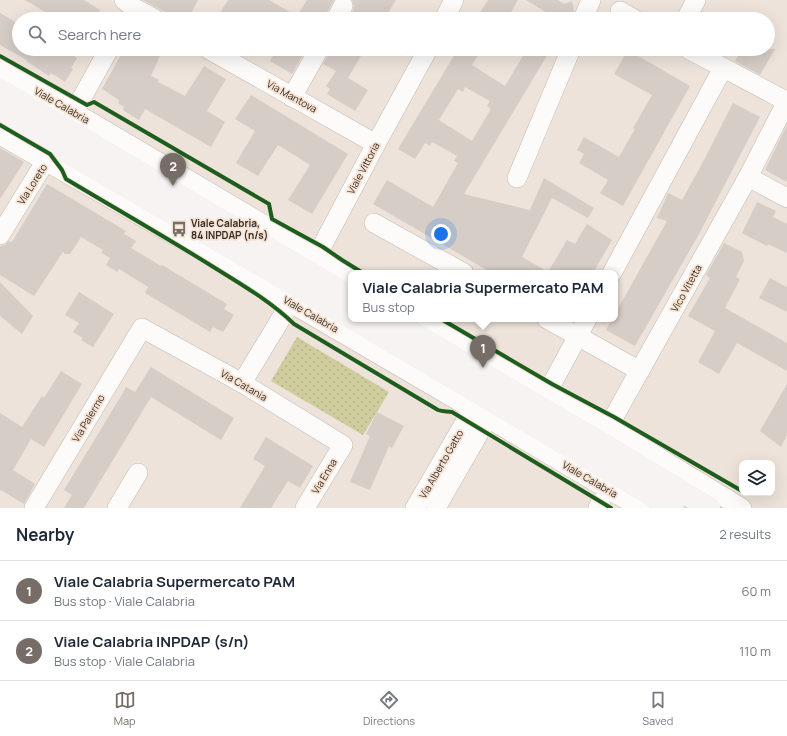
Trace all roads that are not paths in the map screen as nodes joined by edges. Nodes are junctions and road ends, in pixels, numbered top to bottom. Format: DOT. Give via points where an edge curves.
graph roads {
  1 [pos="454,0"];
  2 [pos="591,0"];
  3 [pos="696,0"];
  4 [pos="130,6"];
  5 [pos="141,12"];
  6 [pos="448,12"];
  7 [pos="586,12"];
  8 [pos="690,12"];
  9 [pos="105,56"];
  10 [pos="221,56"];
  11 [pos="315,56"];
  12 [pos="424,56"];
  13 [pos="568,56"];
  14 [pos="701,56"];
  15 [pos="723,68"];
  16 [pos="0,69"];
  17 [pos="0,90"];
  18 [pos="292,96"];
  19 [pos="787,101"];
  20 [pos="0,113"];
  21 [pos="0,135"];
  22 [pos="60,137"];
  23 [pos="376,144"];
  24 [pos="748,177"];
  25 [pos="518,178"];
  26 [pos="787,198"];
  27 [pos="374,223"];
  28 [pos="0,235"];
  29 [pos="459,270"];
  30 [pos="614,270"];
  31 [pos="348,276"];
  32 [pos="304,280"];
  33 [pos="348,296"];
  34 [pos="348,309"];
  35 [pos="348,315"];
  36 [pos="358,322"];
  37 [pos="367,322"];
  38 [pos="393,322"];
  39 [pos="429,322"];
  40 [pos="552,322"];
  41 [pos="585,322"];
  42 [pos="142,328"];
  43 [pos="578,336"];
  44 [pos="640,371"];
  45 [pos="242,383"];
  46 [pos="548,391"];
  47 [pos="486,401"];
  48 [pos="343,445"];
  49 [pos="595,451"];
  50 [pos="138,473"];
  51 [pos="34,508"];
  52 [pos="117,508"];
  53 [pos="305,508"];
  54 [pos="415,508"];
  55 [pos="436,508"];
  56 [pos="641,508"];
  57 [pos="673,508"];
  58 [pos="709,508"];
  59 [pos="742,508"];
  1 -- 6 [label="street"];
  2 -- 7 [label="street"];
  3 -- 8 [label="street"];
  4 -- 5 [label="street"];
  9 -- 22 [label="street, Via Loreto"];
  10 -- 18 [label="street, Via Mantova"];
  11 -- 18 [label="street"];
  12 -- 23 [label="street, Viale Vittoria"];
  13 -- 25 [label="street"];
  14 -- 15 [label="street"];
  15 -- 19 [label="street"];
  15 -- 30 [label="street"];
  16 -- 22 [label="street, Viale Calabria"];
  17 -- 22 [label="main road, Viale Calabria"];
  18 -- 23 [label="street, Via Mantova"];
  19 -- 24 [label="street, Vico Vitetta"];
  20 -- 22 [label="main road, Viale Calabria"];
  21 -- 22 [label="street, Viale Calabria"];
  22 -- 28 [label="street, Via Loreto"];
  22 -- 32 [label="main road, Viale Calabria"];
  22 -- 32 [label="street, Viale Calabria"];
  23 -- 32 [label="street, Viale Vittoria"];
  24 -- 26 [label="street"];
  24 -- 44 [label="street, Vico Vitetta"];
  27 -- 29 [label="street"];
  31 -- 32 [label="street, Viale Calabria"];
  32 -- 33 [label="main road, Viale Calabria"];
  32 -- 34 [label="street, Viale Calabria"];
  32 -- 35 [label="main road, Viale Calabria"];
  32 -- 45 [label="street, Viale Vittoria"];
  36 -- 47 [label="main road, Viale Calabria"];
  37 -- 47 [label="street, Viale Calabria"];
  38 -- 47 [label="main road, Viale Calabria"];
  39 -- 46 [label="street, Viale Calabria"];
  40 -- 43 [label="street"];
  41 -- 43 [label="street"];
  42 -- 45 [label="street, Via Catania"];
  42 -- 51 [label="street, Via Palermo"];
  43 -- 44 [label="street"];
  43 -- 46 [label="street"];
  44 -- 49 [label="street, Vico Vitetta"];
  45 -- 48 [label="street, Via Catania"];
  46 -- 49 [label="street, Viale Calabria"];
  47 -- 49 [label="main road, Viale Calabria"];
  47 -- 49 [label="street, Viale Calabria"];
  47 -- 54 [label="street, Via Alberto Gatto"];
  47 -- 55 [label="street"];
  48 -- 53 [label="street, Via Enna"];
  49 -- 56 [label="street, Viale Calabria"];
  49 -- 57 [label="main road, Viale Calabria"];
  49 -- 58 [label="main road, Viale Calabria"];
  49 -- 59 [label="street, Viale Calabria"];
  50 -- 52 [label="street"];
}
